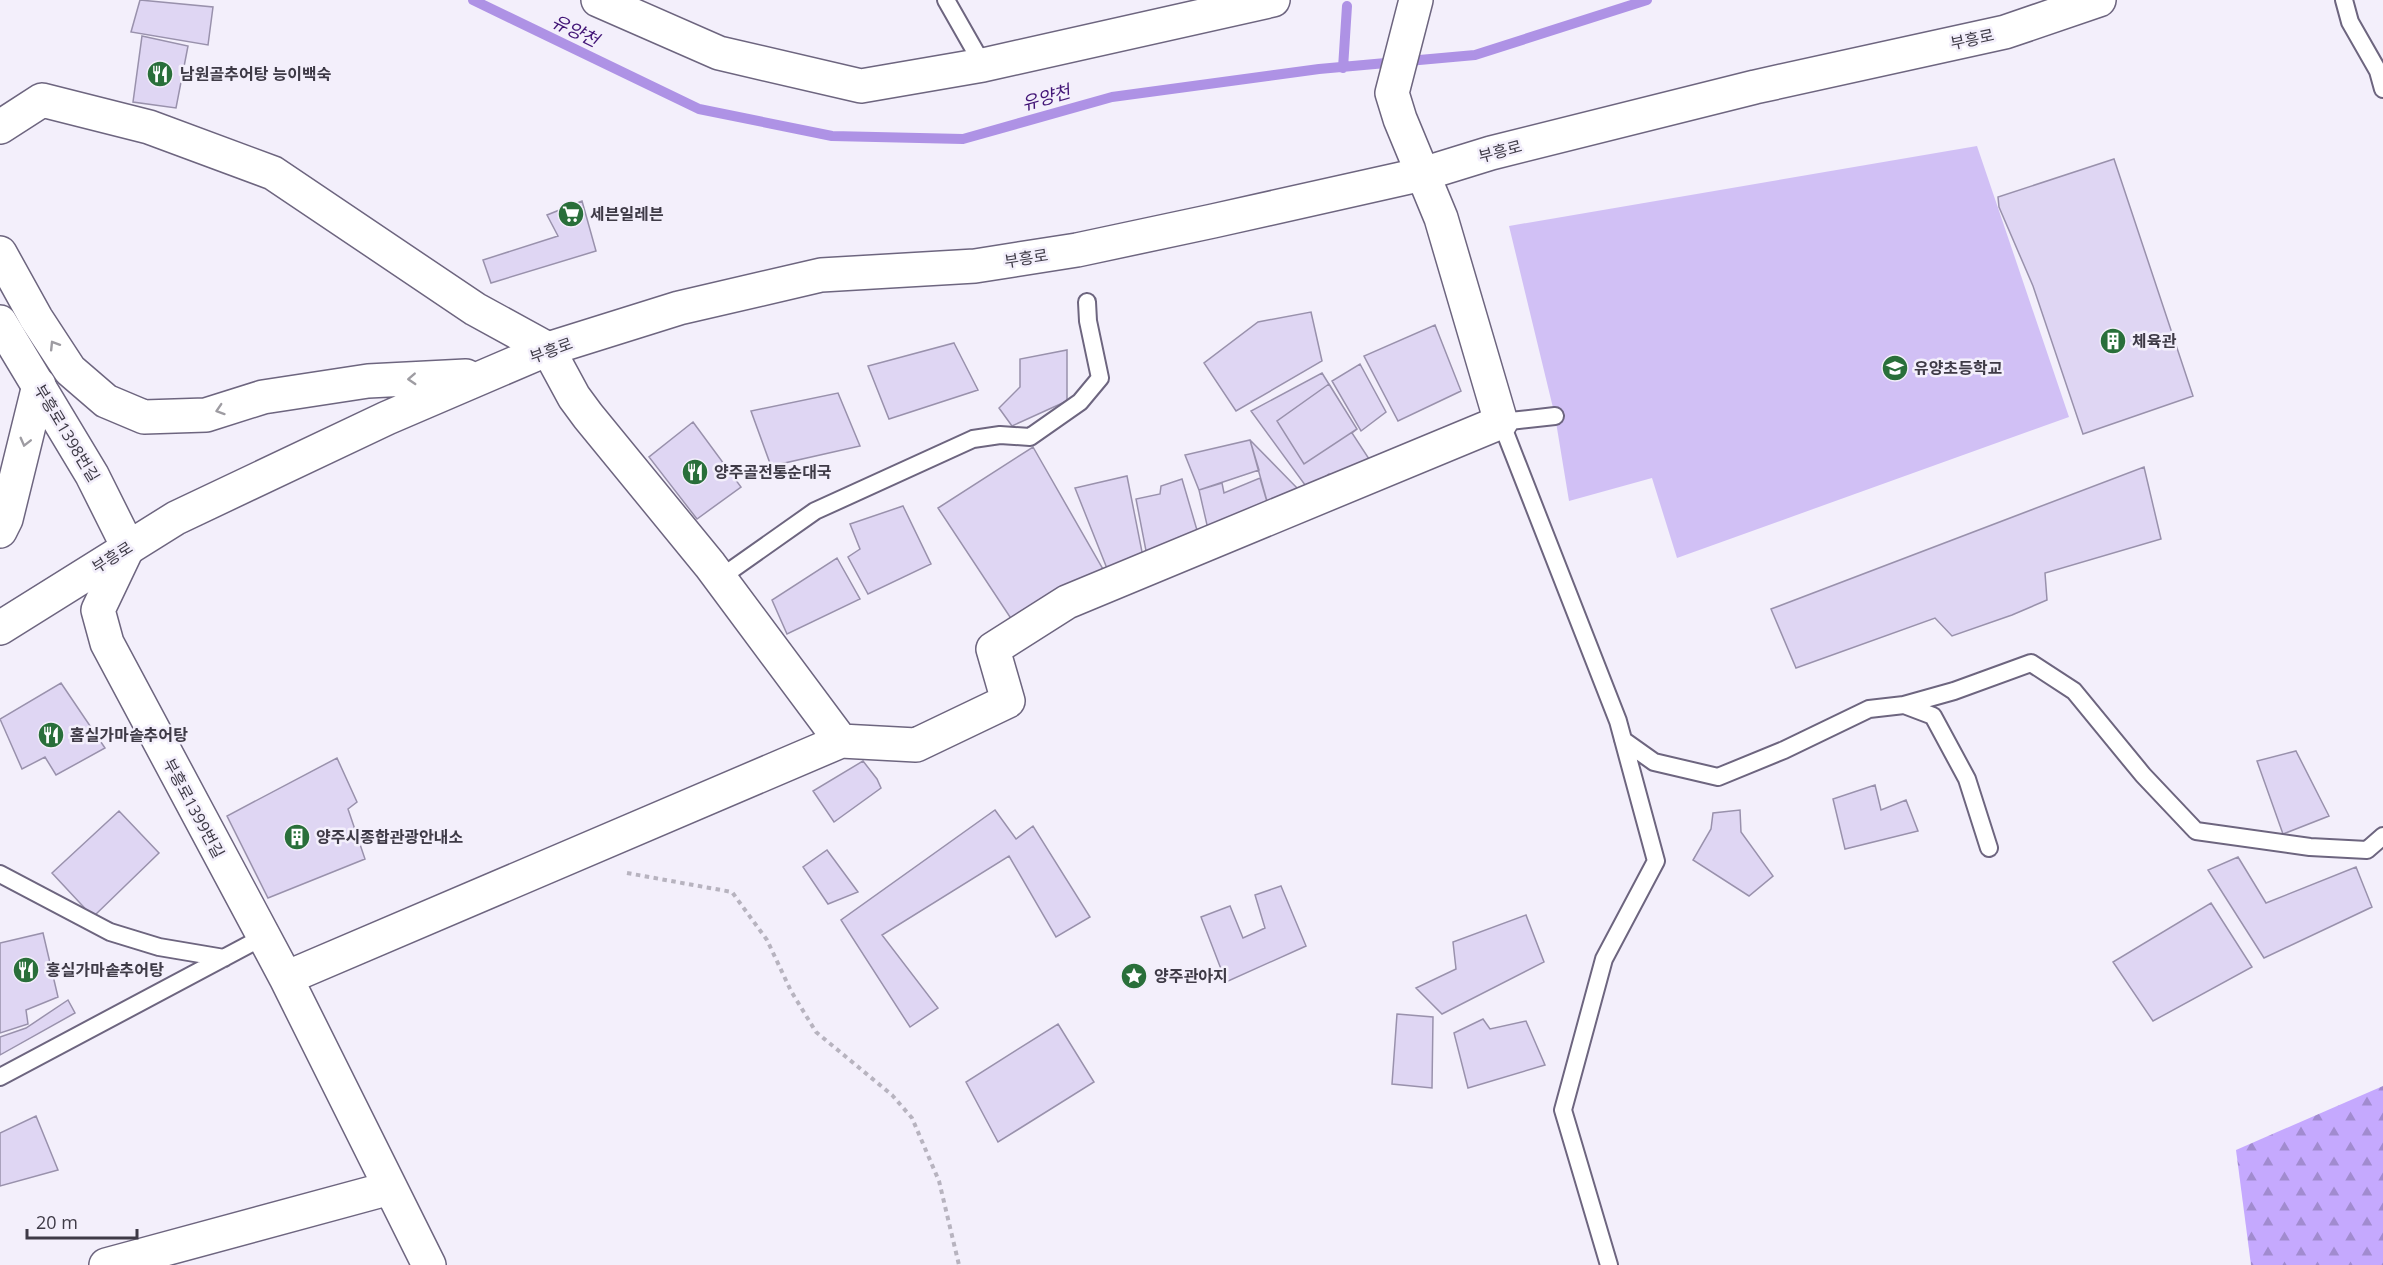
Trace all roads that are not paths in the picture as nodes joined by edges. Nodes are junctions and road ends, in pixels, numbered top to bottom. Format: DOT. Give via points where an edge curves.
graph roads {
  1 [pos="598,0"];
  2 [pos="946,0"];
  3 [pos="1273,0"];
  4 [pos="2097,0"];
  5 [pos="2344,0"];
  6 [pos="1415,6"];
  7 [pos="983,65"];
  8 [pos="2383,89"];
  9 [pos="0,127"];
  10 [pos="1423,174"];
  11 [pos="0,253"];
  12 [pos="1087,303"];
  13 [pos="0,322"];
  14 [pos="548,349"];
  15 [pos="491,375"];
  16 [pos="39,385"];
  17 [pos="1555,416"];
  18 [pos="1500,422"];
  19 [pos="0,531"];
  20 [pos="128,547"];
  21 [pos="720,578"];
  22 [pos="0,628"];
  23 [pos="1904,705"];
  24 [pos="1623,740"];
  25 [pos="841,741"];
  26 [pos="2383,836"];
  27 [pos="1989,848"];
  28 [pos="0,874"];
  29 [pos="263,937"];
  30 [pos="224,958"];
  31 [pos="285,978"];
  32 [pos="0,1077"];
  33 [pos="390,1188"];
  34 [pos="106,1265"];
  35 [pos="429,1265"];
  36 [pos="1608,1265"];
  1 -- 7 [label="street" via="719,53 861,86"];
  2 -- 7 [label="lane"];
  3 -- 7 [label="street"];
  4 -- 10 [label="street, 부흥로" via="2005,32 1755,87 1491,153"];
  5 -- 8 [label="lane" via="2350,22 2378,71"];
  6 -- 10 [label="street" via="1392,93"];
  9 -- 14 [label="street" via="42,100 149,127 273,173 475,309"];
  10 -- 14 [label="street, 부흥로" via="1077,250 975,266 821,275 679,309"];
  10 -- 18 [label="street" via="1442,218"];
  15 -- 11 [label="street, one-way" via="368,381 264,397 206,415 144,417 106,401 70,370"];
  12 -- 21 [label="lane" via="1100,378 1080,402 1030,437 973,438 815,511"];
  13 -- 16 [label="street, 부흥로1398번길"];
  14 -- 15 [label="street, 부흥로"];
  14 -- 21 [label="street" via="588,416"];
  15 -- 20 [label="street, 부흥로" via="387,417 176,518"];
  16 -- 19 [label="street, one-way"];
  16 -- 20 [label="street, 부흥로1398번길" via="92,475"];
  17 -- 18 [label="lane"];
  18 -- 24 [label="lane"];
  18 -- 25 [label="street" via="1067,602 993,649 1008,701 998,706 916,745"];
  20 -- 22 [label="street, 부흥로"];
  20 -- 29 [label="street, 부흥로1399번길" via="98,610 107,643"];
  21 -- 25 [label="street"];
  23 -- 24 [label="lane" via="1869,709 1718,777 1654,762"];
  23 -- 26 [label="lane" via="2031,663 2074,691 2143,775 2196,831 2310,847 2367,850"];
  23 -- 27 [label="lane" via="1933,716 1967,779"];
  24 -- 36 [label="lane" via="1656,861 1604,959 1563,1110"];
  25 -- 31 [label="street"];
  28 -- 30 [label="lane" via="110,932 159,947"];
  29 -- 30 [label="lane"];
  29 -- 31 [label="street, 부흥로1399번길"];
  30 -- 32 [label="lane"];
  31 -- 33 [label="street, 부흥로1399번길"];
  33 -- 34 [label="street"];
  33 -- 35 [label="street, 부흥로1399번길"];
}
